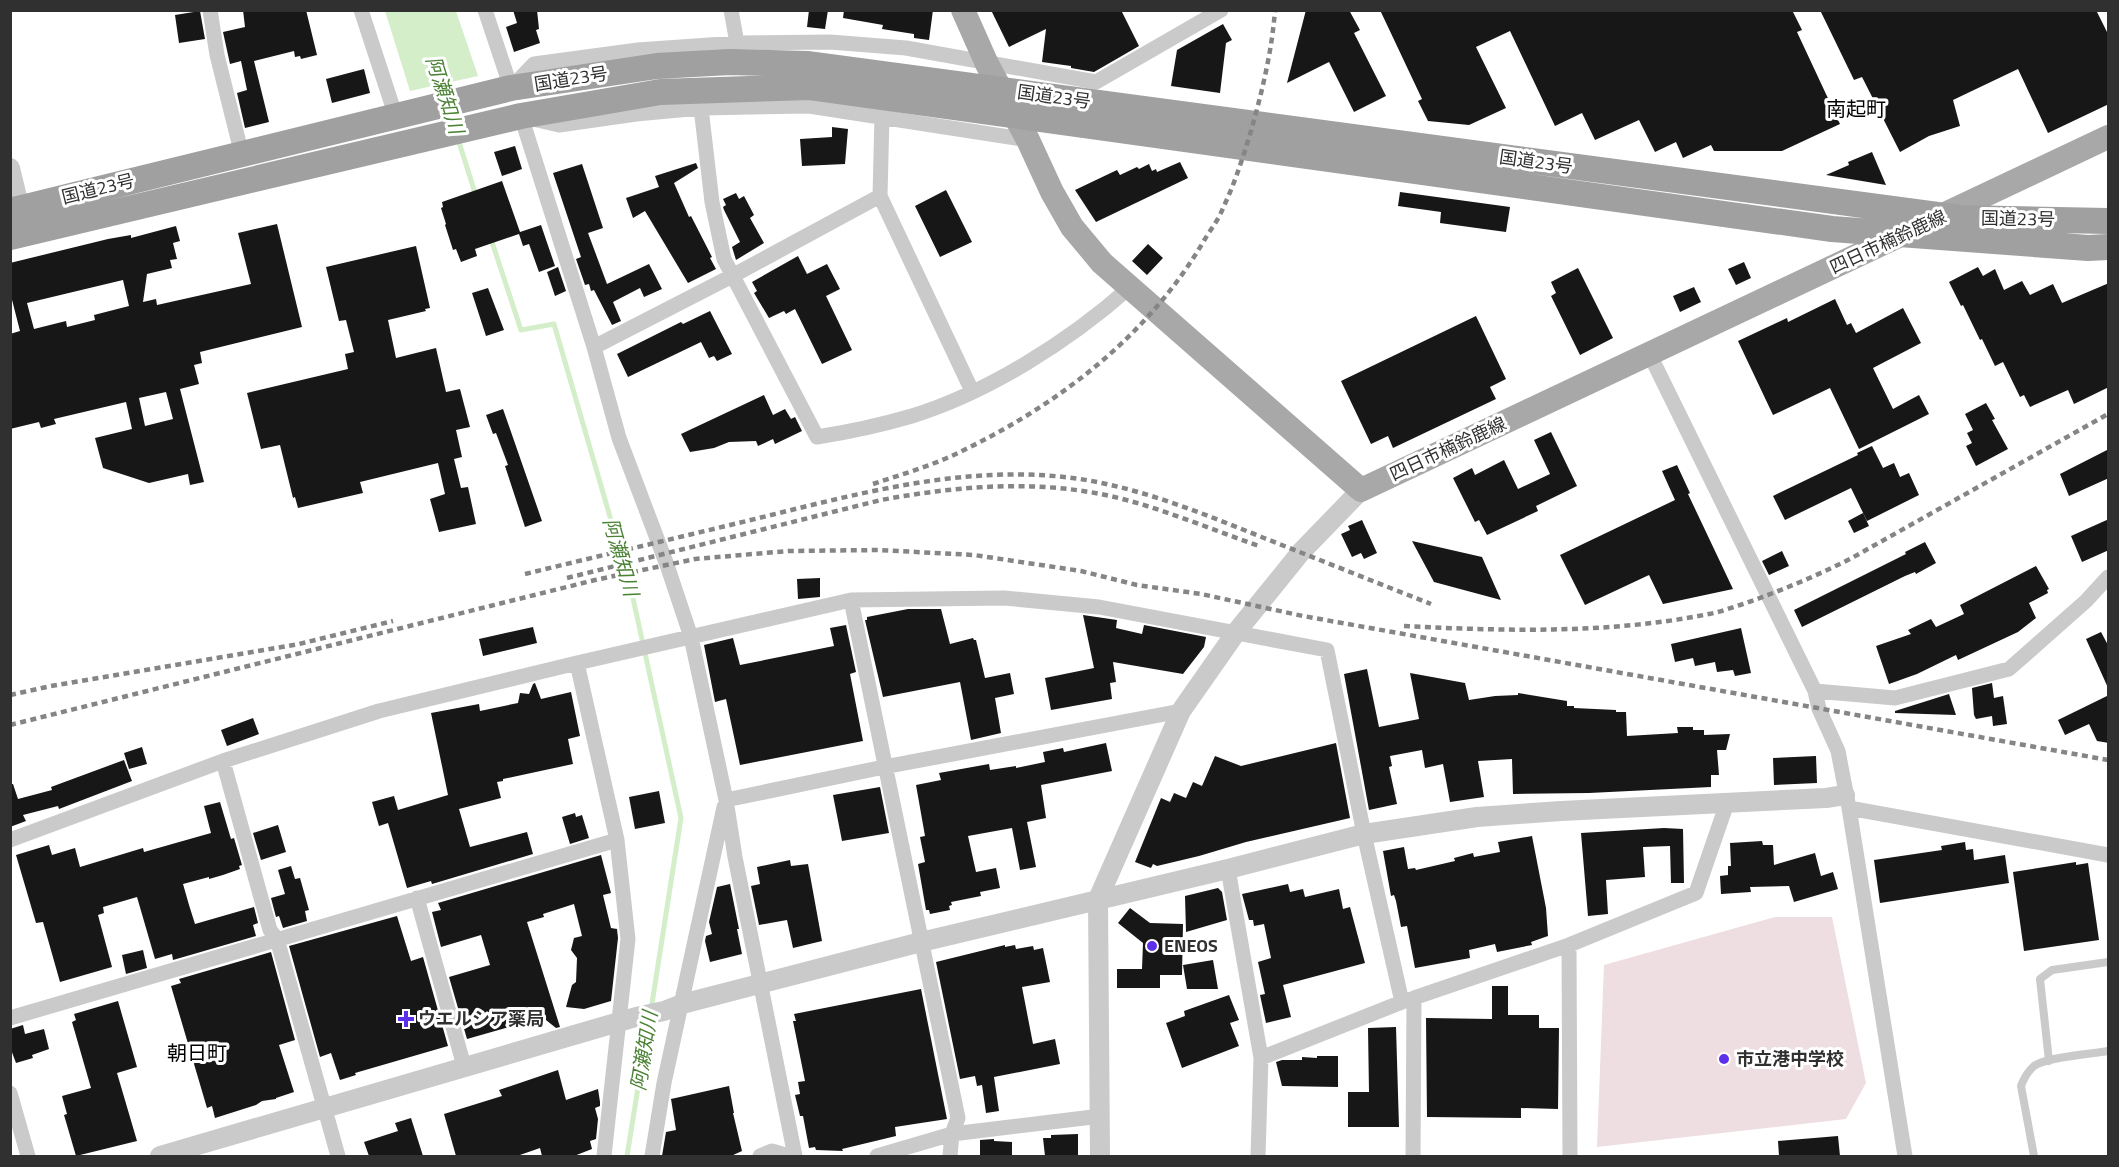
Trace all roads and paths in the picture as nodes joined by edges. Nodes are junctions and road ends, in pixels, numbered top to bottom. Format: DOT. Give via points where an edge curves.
graph roads {
  1 [pos="210,10"];
  2 [pos="361,10"];
  3 [pos="485,10"];
  4 [pos="731,10"];
  5 [pos="963,10"];
  6 [pos="1221,10"];
  7 [pos="737,43"];
  8 [pos="987,64"];
  9 [pos="808,75"];
  10 [pos="507,89"];
  11 [pos="700,108"];
  12 [pos="521,116"];
  13 [pos="882,116"];
  14 [pos="396,117"];
  15 [pos="2109,137"];
  16 [pos="1029,140"];
  17 [pos="242,155"];
  18 [pos="10,168"];
  19 [pos="880,196"];
  20 [pos="15,210"];
  21 [pos="2109,221"];
  22 [pos="18,235"];
  23 [pos="2109,247"];
  24 [pos="734,275"];
  25 [pos="1129,288"];
  26 [pos="594,347"];
  27 [pos="1650,355"];
  28 [pos="972,391"];
  29 [pos="1360,490"];
  30 [pos="2109,577"];
  31 [pos="851,600"];
  32 [pos="1237,632"];
  33 [pos="691,637"];
  34 [pos="583,661"];
  35 [pos="1815,691"];
  36 [pos="1181,711"];
  37 [pos="223,761"];
  38 [pos="884,767"];
  39 [pos="726,800"];
  40 [pos="1847,801"];
  41 [pos="1727,803"];
  42 [pos="1364,834"];
  43 [pos="10,840"];
  44 [pos="617,840"];
  45 [pos="2109,855"];
  46 [pos="1228,869"];
  47 [pos="417,898"];
  48 [pos="1098,899"];
  49 [pos="277,939"];
  50 [pos="921,942"];
  51 [pos="1569,945"];
  52 [pos="2109,962"];
  53 [pos="760,984"];
  54 [pos="1408,1000"];
  55 [pos="673,1007"];
  56 [pos="10,1018"];
  57 [pos="628,1019"];
  58 [pos="2109,1051"];
  59 [pos="1262,1058"];
  60 [pos="2049,1061"];
  61 [pos="464,1066"];
  62 [pos="10,1093"];
  63 [pos="324,1108"];
  64 [pos="1101,1116"];
  65 [pos="952,1134"];
  66 [pos="187,1153"];
  67 [pos="601,1155"];
  68 [pos="28,1156"];
  69 [pos="160,1156"];
  70 [pos="338,1156"];
  71 [pos="652,1156"];
  72 [pos="760,1156"];
  73 [pos="788,1156"];
  74 [pos="795,1156"];
  75 [pos="877,1156"];
  76 [pos="950,1156"];
  77 [pos="1100,1156"];
  78 [pos="1258,1156"];
  79 [pos="1413,1156"];
  80 [pos="1570,1156"];
  81 [pos="1905,1156"];
  82 [pos="2034,1156"];
  1 -- 17 [label="street" via="217,56"];
  2 -- 14 [label="street"];
  3 -- 10 [label="street"];
  4 -- 7 [label="street"];
  5 -- 8 [label="main road"];
  6 -- 8 [label="street" via="1096,82"];
  7 -- 8 [label="street" via="830,42 906,48"];
  7 -- 10 [label="street" via="638,50 534,64"];
  8 -- 16 [label="main road"];
  9 -- 10 [label="highway, 国道23号" via="730,62 657,66"];
  9 -- 12 [label="highway, 国道23号" via="660,92"];
  9 -- 21 [label="highway, 国道23号" via="1960,218"];
  9 -- 23 [label="highway, 国道23号" via="1832,229"];
  10 -- 14 [label="highway, 国道23号"];
  11 -- 12 [label="street" via="559,125"];
  11 -- 13 [label="street" via="809,106"];
  11 -- 24 [label="street" via="712,202 724,259"];
  12 -- 22 [label="highway, 国道23号"];
  12 -- 26 [label="street"];
  13 -- 16 [label="street"];
  13 -- 19 [label="street"];
  14 -- 17 [label="highway, 国道23号"];
  15 -- 27 [label="main road, 四日市楠鈴鹿線"];
  16 -- 25 [label="main road" via="1072,227"];
  17 -- 20 [label="highway, 国道23号"];
  18 -- 20 [label="street"];
  19 -- 24 [label="street"];
  19 -- 28 [label="street"];
  20 -- 22 [label="street"];
  24 -- 26 [label="street"];
  24 -- 28 [label="street" via="817,437 914,415"];
  25 -- 28 [label="street" via="1111,305 1027,363"];
  25 -- 29 [label="main road"];
  26 -- 33 [label="street" via="619,438"];
  27 -- 29 [label="main road, 四日市楠鈴鹿線"];
  27 -- 35 [label="street"];
  29 -- 32 [label="street" via="1301,552"];
  30 -- 35 [label="street" via="2009,669 1895,698"];
  31 -- 32 [label="street" via="1004,598 1099,607"];
  31 -- 33 [label="street"];
  31 -- 38 [label="street"];
  32 -- 36 [label="street"];
  32 -- 42 [label="street" via="1327,650"];
  33 -- 34 [label="street"];
  33 -- 39 [label="street"];
  34 -- 37 [label="street" via="379,711"];
  34 -- 44 [label="street"];
  35 -- 40 [label="street" via="1838,751"];
  36 -- 38 [label="street"];
  36 -- 48 [label="street"];
  37 -- 43 [label="street"];
  37 -- 49 [label="street" via="270,930"];
  38 -- 39 [label="street"];
  38 -- 50 [label="street"];
  39 -- 53 [label="street"];
  39 -- 55 [label="street"];
  40 -- 41 [label="street"];
  40 -- 45 [label="street"];
  40 -- 81 [label="street"];
  41 -- 42 [label="street" via="1477,817"];
  41 -- 51 [label="street" via="1696,893"];
  42 -- 46 [label="street"];
  42 -- 54 [label="street"];
  44 -- 47 [label="street"];
  44 -- 57 [label="street" via="628,939"];
  46 -- 48 [label="street"];
  46 -- 59 [label="street"];
  47 -- 49 [label="street"];
  47 -- 61 [label="street"];
  48 -- 50 [label="street"];
  48 -- 64 [label="street"];
  49 -- 56 [label="street"];
  49 -- 63 [label="street"];
  50 -- 53 [label="street"];
  50 -- 65 [label="street" via="957,1118"];
  51 -- 54 [label="street"];
  51 -- 80 [label="street"];
  52 -- 60 [label="lane" via="2052,970 2040,979"];
  53 -- 55 [label="street"];
  53 -- 74 [label="street"];
  54 -- 59 [label="street"];
  54 -- 79 [label="street"];
  55 -- 57 [label="street"];
  55 -- 71 [label="street"];
  57 -- 61 [label="street"];
  57 -- 67 [label="street"];
  58 -- 60 [label="lane"];
  59 -- 78 [label="street"];
  60 -- 82 [label="lane" via="2036,1065 2025,1075 2021,1086"];
  61 -- 63 [label="street"];
  62 -- 68 [label="street"];
  63 -- 66 [label="street"];
  63 -- 70 [label="street"];
  64 -- 65 [label="street"];
  64 -- 77 [label="street"];
  65 -- 75 [label="street"];
  65 -- 76 [label="street"];
  66 -- 69 [label="street"];
  72 -- 73 [label="street" via="772,1151"];
}
